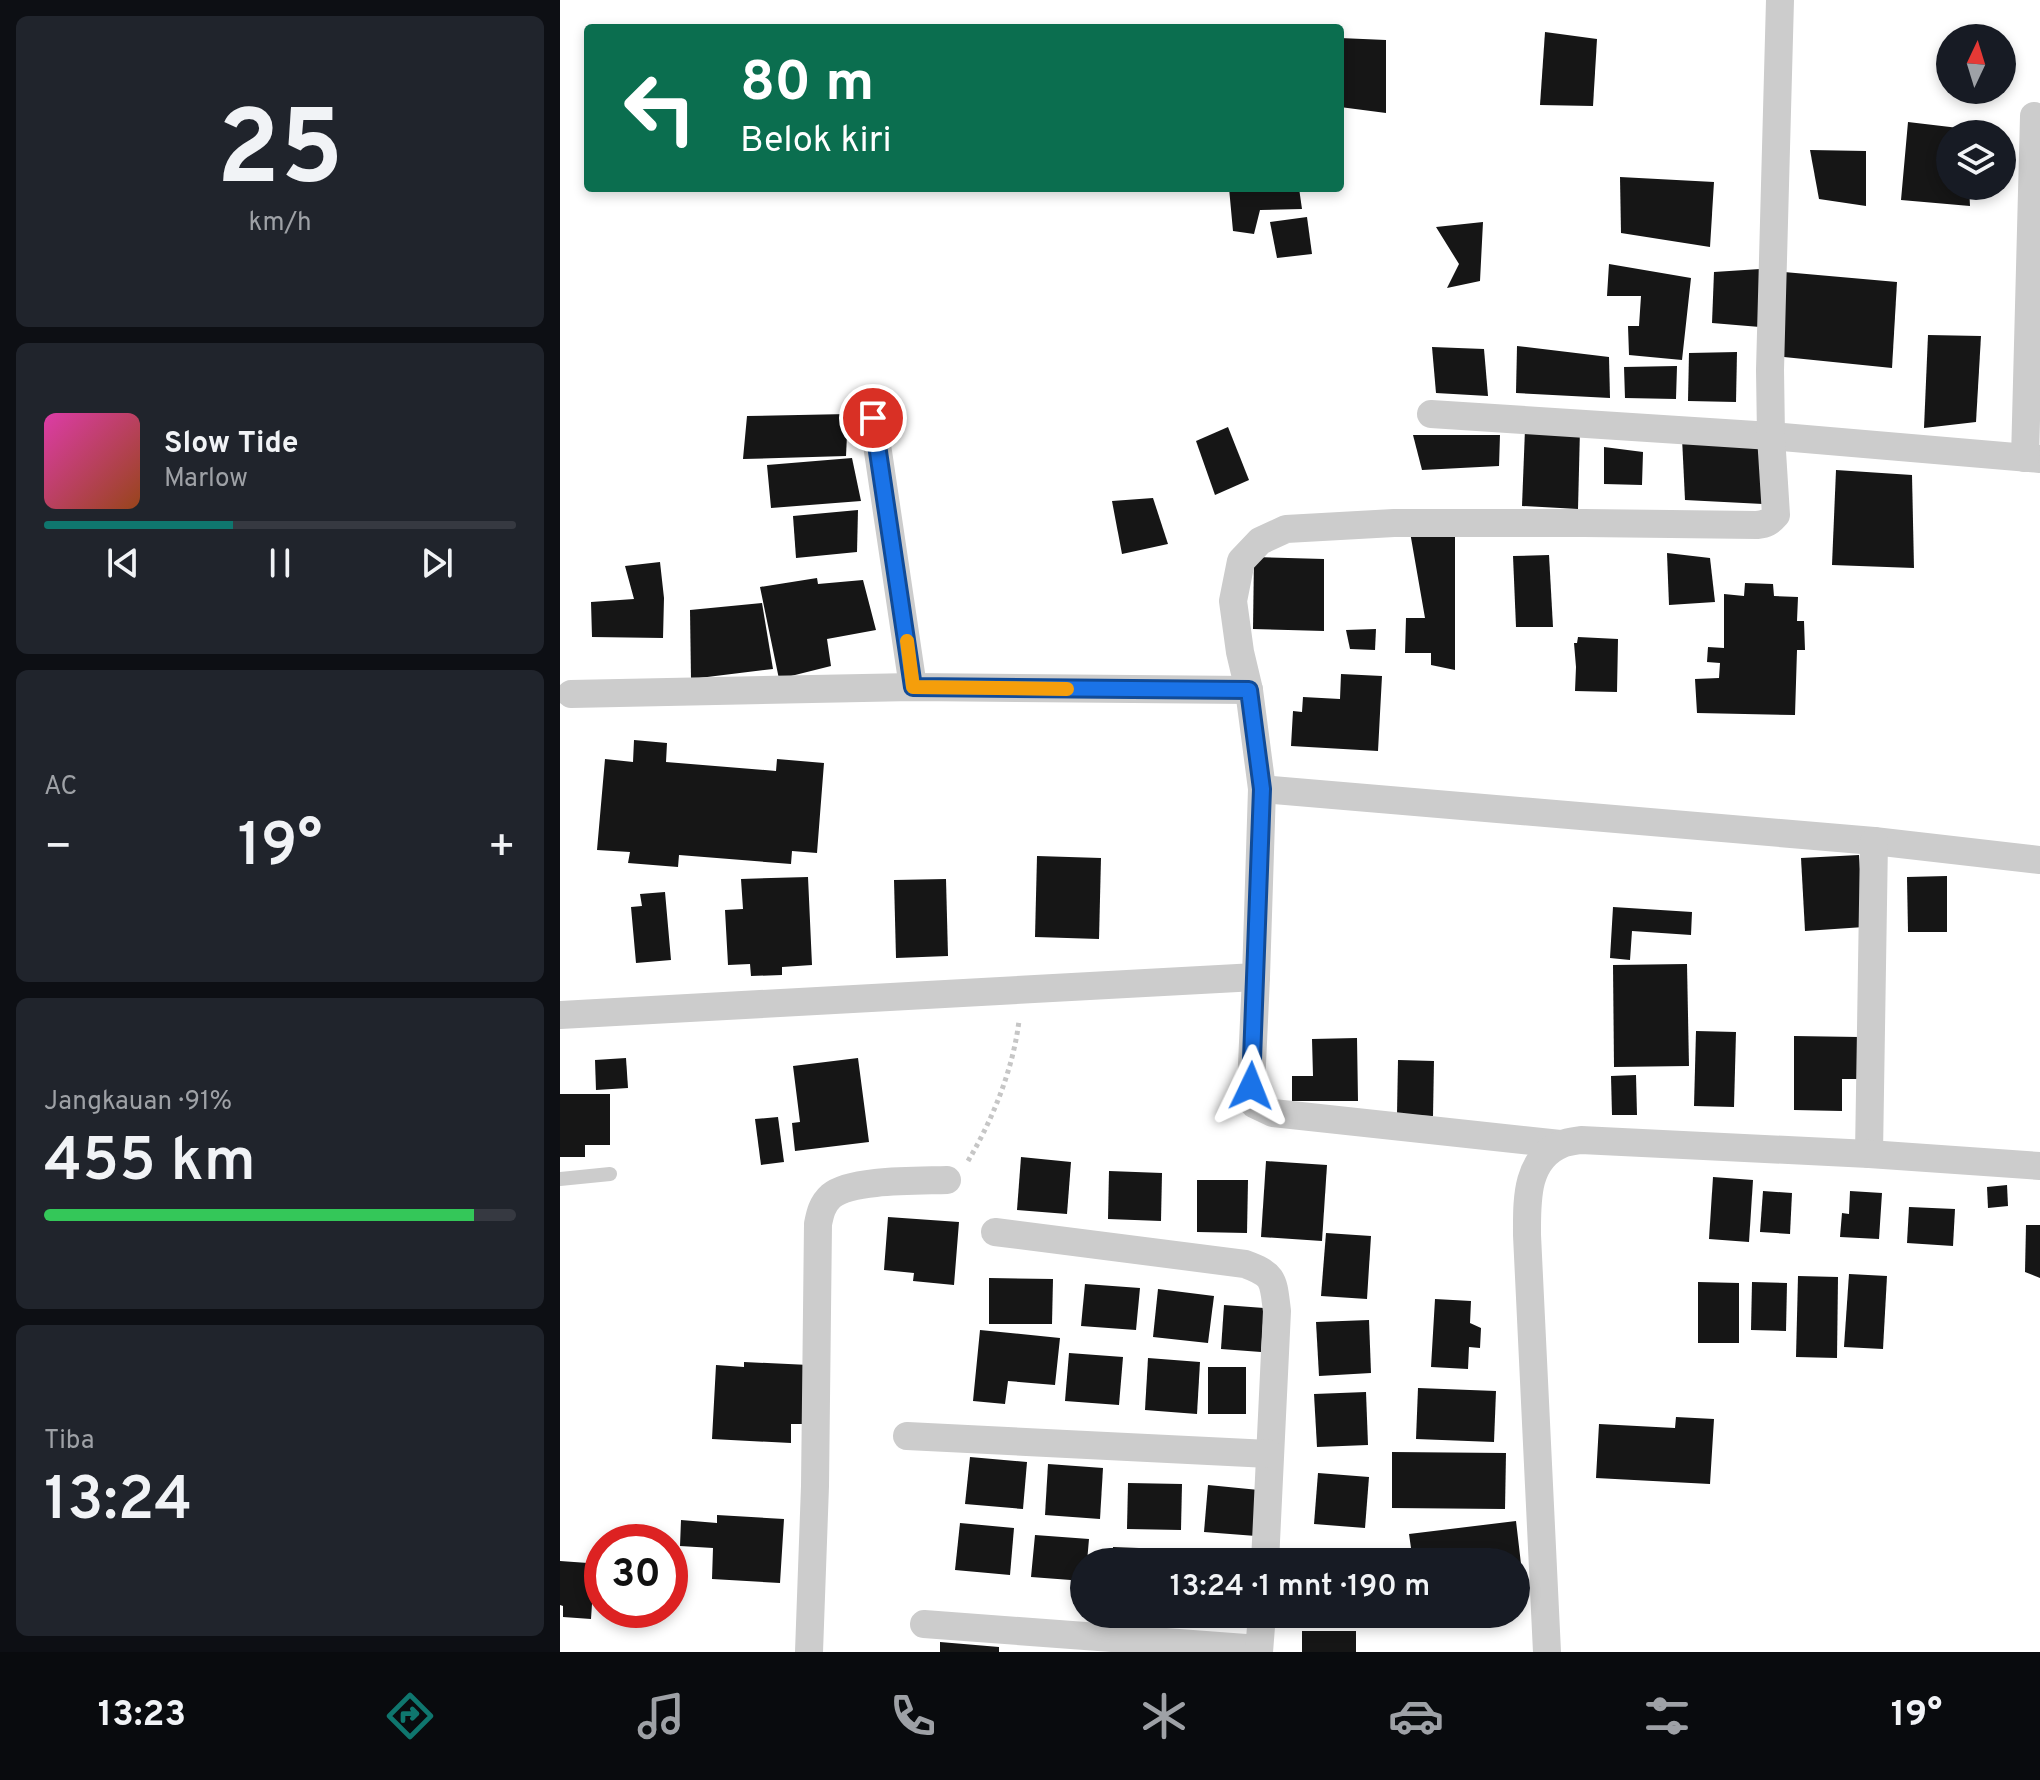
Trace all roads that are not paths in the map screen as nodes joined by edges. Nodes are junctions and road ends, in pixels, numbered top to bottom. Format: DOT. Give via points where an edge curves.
graph roads {
  1 [pos="1780,0"];
  2 [pos="2034,116"];
  3 [pos="1431,414"];
  4 [pos="873,418"];
  5 [pos="1771,436"];
  6 [pos="2033,459"];
  7 [pos="913,687"];
  8 [pos="1249,690"];
  9 [pos="571,694"];
  10 [pos="1262,789"];
  11 [pos="1874,841"];
  12 [pos="2040,860"];
  13 [pos="1256,977"];
  14 [pos="560,1015"];
  15 [pos="1560,1144"];
  16 [pos="1869,1154"];
  17 [pos="2040,1166"];
  18 [pos="610,1174"];
  19 [pos="560,1179"];
  20 [pos="947,1180"];
  21 [pos="995,1232"];
  22 [pos="907,1436"];
  23 [pos="1269,1454"];
  24 [pos="1266,1548"];
  25 [pos="924,1624"];
  26 [pos="1261,1628"];
  27 [pos="1259,1650"];
  28 [pos="809,1652"];
  29 [pos="1547,1652"];
  1 -- 5 [label="street"];
  2 -- 6 [label="street"];
  3 -- 5 [label="street"];
  4 -- 7 [label="street"];
  5 -- 6 [label="street"];
  5 -- 8 [label="street" via="1776,515 1766,524 1394,523 1286,529 1260,541 1241,561 1233,601"];
  7 -- 8 [label="street"];
  7 -- 9 [label="street"];
  8 -- 10 [label="street"];
  10 -- 11 [label="street"];
  10 -- 13 [label="street"];
  11 -- 12 [label="street"];
  11 -- 16 [label="street"];
  13 -- 14 [label="street"];
  13 -- 15 [label="street" via="1254,1104 1273,1113"];
  15 -- 16 [label="street" via="1581,1140"];
  15 -- 29 [label="street" via="1541,1160 1527,1203"];
  16 -- 17 [label="street"];
  18 -- 19 [label="lane"];
  20 -- 28 [label="street" via="856,1186 832,1195 820,1212"];
  21 -- 23 [label="street" via="1245,1264 1264,1271 1273,1281 1277,1311"];
  22 -- 23 [label="street"];
  23 -- 24 [label="street"];
  25 -- 27 [label="street"];
  26 -- 27 [label="street"];
}
